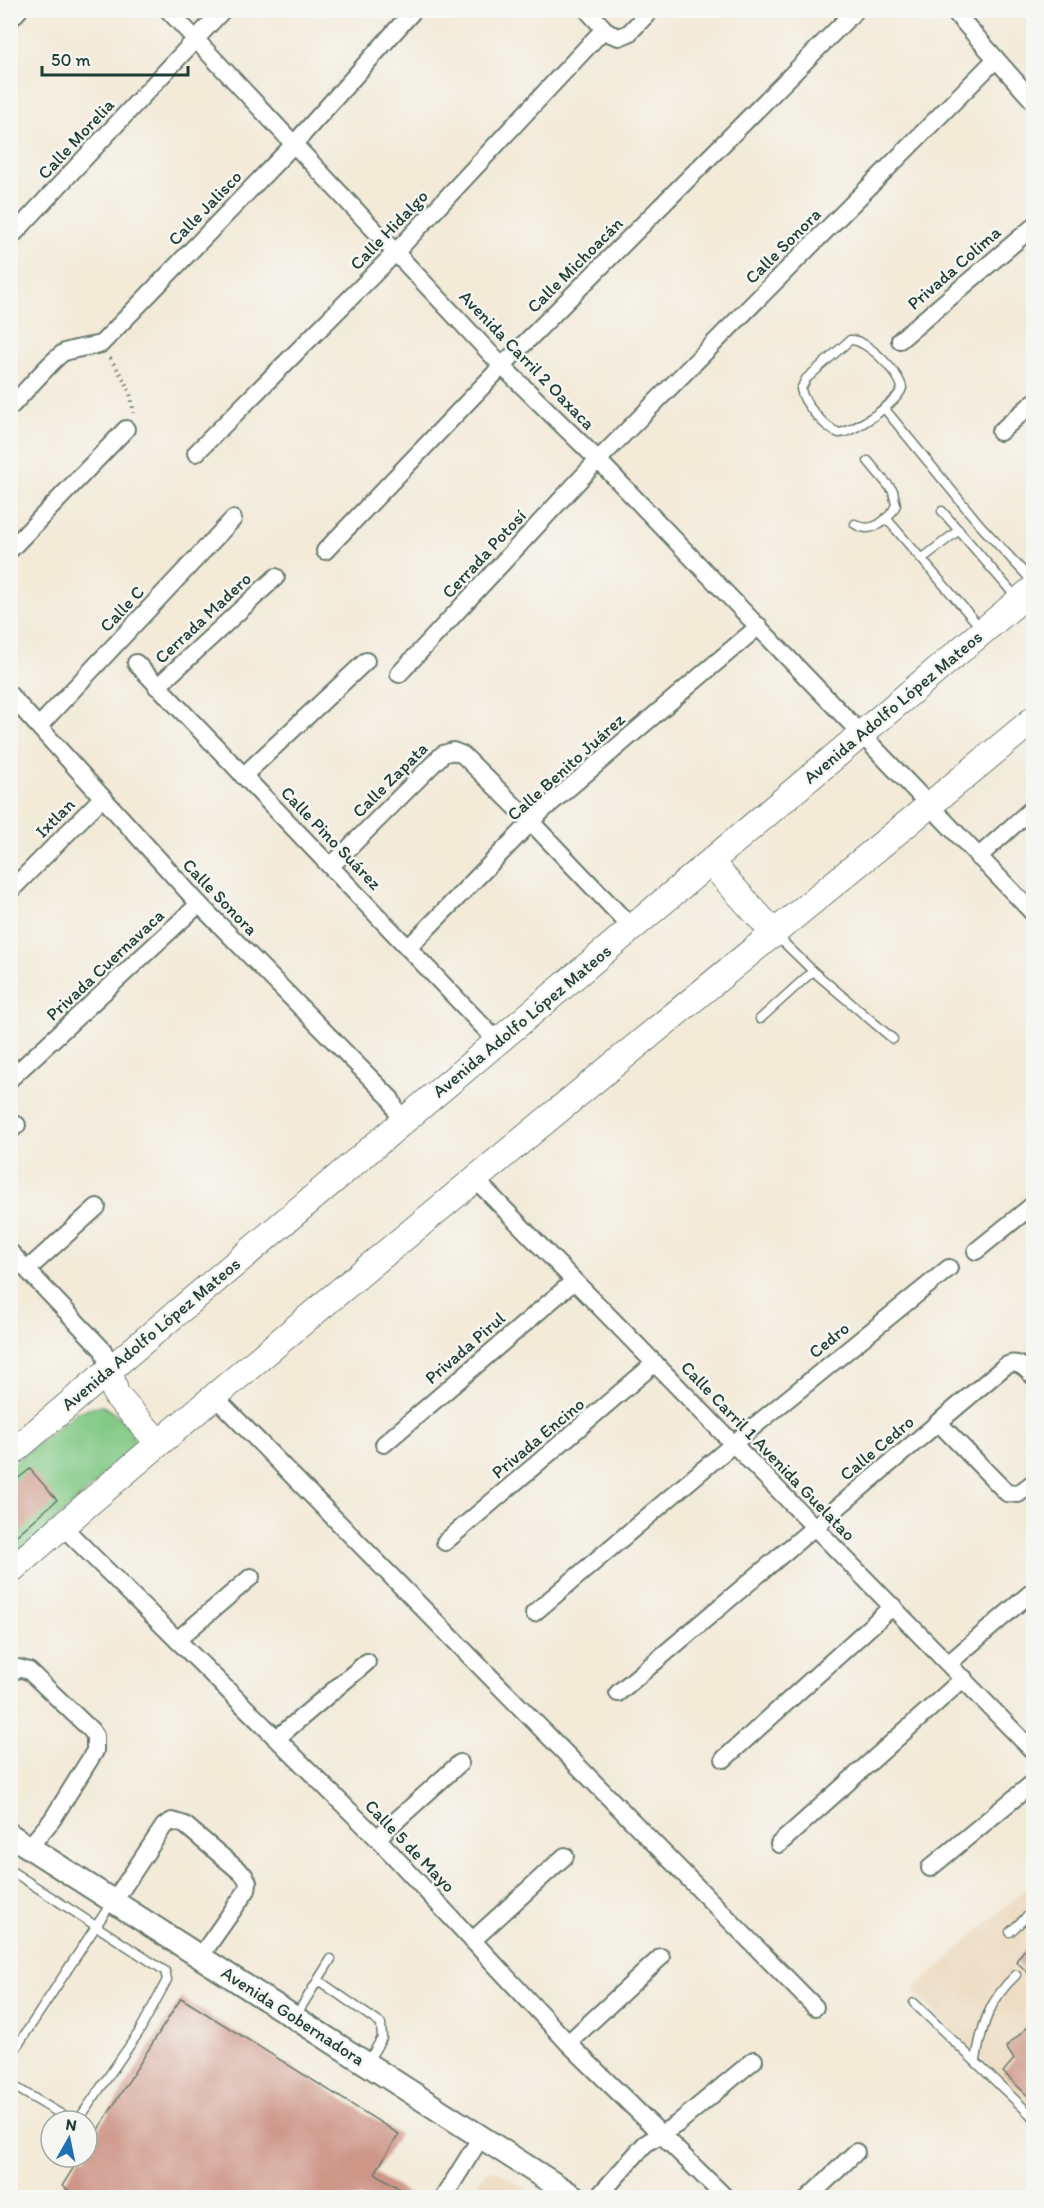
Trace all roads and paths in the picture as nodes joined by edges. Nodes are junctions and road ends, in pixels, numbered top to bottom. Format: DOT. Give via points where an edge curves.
graph roads {
  1 [pos="19,10"];
  2 [pos="168,10"];
  3 [pos="223,10"];
  4 [pos="414,10"];
  5 [pos="587,10"];
  6 [pos="651,10"];
  7 [pos="856,10"];
  8 [pos="953,10"];
  9 [pos="10,20"];
  10 [pos="611,33"];
  11 [pos="195,40"];
  12 [pos="996,59"];
  13 [pos="1034,102"];
  14 [pos="294,144"];
  15 [pos="1034,226"];
  16 [pos="10,238"];
  17 [pos="396,252"];
  18 [pos="900,340"];
  19 [pos="101,344"];
  20 [pos="502,366"];
  21 [pos="1034,402"];
  22 [pos="10,408"];
  23 [pos="884,408"];
  24 [pos="126,429"];
  25 [pos="1000,432"];
  26 [pos="196,453"];
  27 [pos="598,460"];
  28 [pos="868,461"];
  29 [pos="942,510"];
  30 [pos="886,518"];
  31 [pos="233,519"];
  32 [pos="855,524"];
  33 [pos="959,530"];
  34 [pos="10,550"];
  35 [pos="325,551"];
  36 [pos="923,558"];
  37 [pos="276,577"];
  38 [pos="1029,591"];
  39 [pos="759,626"];
  40 [pos="984,630"];
  41 [pos="366,661"];
  42 [pos="136,663"];
  43 [pos="399,674"];
  44 [pos="157,687"];
  45 [pos="10,695"];
  46 [pos="1034,719"];
  47 [pos="39,726"];
  48 [pos="862,734"];
  49 [pos="243,776"];
  50 [pos="102,798"];
  51 [pos="928,806"];
  52 [pos="1034,807"];
  53 [pos="531,822"];
  54 [pos="978,856"];
  55 [pos="711,863"];
  56 [pos="331,866"];
  57 [pos="10,891"];
  58 [pos="199,904"];
  59 [pos="1034,914"];
  60 [pos="633,929"];
  61 [pos="775,934"];
  62 [pos="408,948"];
  63 [pos="813,971"];
  64 [pos="760,1019"];
  65 [pos="893,1039"];
  66 [pos="497,1041"];
  67 [pos="10,1080"];
  68 [pos="401,1123"];
  69 [pos="474,1178"];
  70 [pos="1034,1204"];
  71 [pos="97,1207"];
  72 [pos="976,1251"];
  73 [pos="10,1252"];
  74 [pos="949,1268"];
  75 [pos="28,1269"];
  76 [pos="573,1282"];
  77 [pos="655,1364"];
  78 [pos="109,1370"];
  79 [pos="1034,1377"];
  80 [pos="214,1396"];
  81 [pos="938,1422"];
  82 [pos="159,1443"];
  83 [pos="734,1443"];
  84 [pos="384,1444"];
  85 [pos="10,1454"];
  86 [pos="1034,1482"];
  87 [pos="62,1526"];
  88 [pos="814,1527"];
  89 [pos="446,1542"];
  90 [pos="10,1571"];
  91 [pos="251,1577"];
  92 [pos="1034,1590"];
  93 [pos="893,1606"];
  94 [pos="534,1613"];
  95 [pos="177,1640"];
  96 [pos="367,1662"];
  97 [pos="949,1663"];
  98 [pos="10,1674"];
  99 [pos="964,1678"];
  100 [pos="618,1693"];
  101 [pos="276,1738"];
  102 [pos="1034,1752"];
  103 [pos="724,1759"];
  104 [pos="460,1763"];
  105 [pos="1034,1782"];
  106 [pos="377,1838"];
  107 [pos="20,1841"];
  108 [pos="779,1844"];
  109 [pos="565,1856"];
  110 [pos="930,1868"];
  111 [pos="10,1870"];
  112 [pos="114,1900"];
  113 [pos="1034,1910"];
  114 [pos="96,1926"];
  115 [pos="1010,1932"];
  116 [pos="474,1940"];
  117 [pos="200,1957"];
  118 [pos="661,1957"];
  119 [pos="331,1959"];
  120 [pos="1016,1975"];
  121 [pos="318,1980"];
  122 [pos="914,2003"];
  123 [pos="815,2007"];
  124 [pos="295,2017"];
  125 [pos="568,2043"];
  126 [pos="10,2057"];
  127 [pos="754,2060"];
  128 [pos="976,2060"];
  129 [pos="367,2063"];
  130 [pos="10,2084"];
  131 [pos="1034,2118"];
  132 [pos="660,2135"];
  133 [pos="481,2137"];
  134 [pos="856,2152"];
  135 [pos="442,2198"];
  136 [pos="576,2198"];
  137 [pos="597,2198"];
  138 [pos="726,2198"];
  139 [pos="808,2198"];
  1 -- 9 [label="street"];
  2 -- 11 [label="street, Avenida Carril 2 Oaxaca"];
  3 -- 11 [label="street, Calle Morelia"];
  4 -- 14 [label="street, Calle Jalisco"];
  5 -- 10 [label="street"];
  6 -- 10 [label="street, Calle Hidalgo" via="629,33"];
  7 -- 20 [label="street, Calle Michoacán"];
  8 -- 12 [label="street"];
  10 -- 17 [label="street, Calle Hidalgo"];
  11 -- 14 [label="street, Avenida Carril 2 Oaxaca"];
  11 -- 16 [label="street, Calle Morelia"];
  12 -- 13 [label="street"];
  12 -- 27 [label="street, Calle Sonora"];
  14 -- 17 [label="street, Avenida Carril 2 Oaxaca"];
  14 -- 19 [label="street, Calle Jalisco"];
  15 -- 18 [label="street, Privada Colima"];
  17 -- 20 [label="street, Avenida Carril 2 Oaxaca"];
  17 -- 26 [label="street, Calle Hidalgo"];
  19 -- 22 [label="street" via="62,353"];
  19 -- 24 [label="path" via="133,399"];
  20 -- 27 [label="street, Avenida Carril 2 Oaxaca"];
  20 -- 35 [label="street, Calle Michoacán"];
  21 -- 25 [label="street"];
  23 -- 23 [label="lane" via="901,393 901,382 861,340 845,343 802,383 804,399 839,433 849,431"];
  23 -- 38 [label="lane"];
  24 -- 34 [label="street"];
  27 -- 39 [label="street, Avenida Carril 2 Oaxaca"];
  27 -- 43 [label="street, Cerrada Potosí"];
  28 -- 30 [label="lane" via="896,495 894,509"];
  29 -- 33 [label="lane"];
  30 -- 32 [label="lane" via="867,529"];
  30 -- 36 [label="lane"];
  31 -- 47 [label="street, Calle C"];
  33 -- 36 [label="lane"];
  33 -- 38 [label="lane"];
  36 -- 40 [label="lane"];
  37 -- 44 [label="street, Cerrada Madero"];
  38 -- 40 [label="main road, Avenida Adolfo López Mateos"];
  39 -- 48 [label="street, Avenida Carril 2 Oaxaca"];
  39 -- 53 [label="street, Calle Benito Juárez"];
  40 -- 48 [label="main road, Avenida Adolfo López Mateos"];
  41 -- 49 [label="street"];
  42 -- 44 [label="street, Calle Pino Suárez"];
  44 -- 49 [label="street, Calle Pino Suárez"];
  45 -- 47 [label="street, Calle Sonora"];
  46 -- 51 [label="main road"];
  47 -- 50 [label="street, Calle Sonora"];
  48 -- 51 [label="street, Avenida Carril 2 Oaxaca"];
  48 -- 55 [label="main road, Avenida Adolfo López Mateos"];
  49 -- 56 [label="street, Calle Pino Suárez"];
  50 -- 57 [label="street, Ixtlan"];
  50 -- 58 [label="street, Calle Sonora"];
  51 -- 54 [label="street, Avenida Carril 2 Oaxaca"];
  51 -- 61 [label="main road"];
  52 -- 54 [label="street"];
  53 -- 56 [label="street, Calle Zapata" via="463,755 453,751 443,754"];
  53 -- 60 [label="street"];
  53 -- 62 [label="street, Calle Benito Juárez"];
  54 -- 59 [label="street, Avenida Carril 2 Oaxaca"];
  55 -- 60 [label="main road, Avenida Adolfo López Mateos"];
  55 -- 61 [label="main road"];
  56 -- 62 [label="street, Calle Pino Suárez"];
  58 -- 67 [label="street, Privada Cuernavaca"];
  58 -- 68 [label="street, Calle Sonora" via="391,1099"];
  60 -- 66 [label="main road, Avenida Adolfo López Mateos"];
  61 -- 63 [label="lane"];
  61 -- 69 [label="main road"];
  62 -- 66 [label="street, Calle Pino Suárez"];
  63 -- 64 [label="lane"];
  63 -- 65 [label="lane"];
  66 -- 68 [label="main road, Avenida Adolfo López Mateos"];
  68 -- 78 [label="main road, Avenida Adolfo López Mateos"];
  69 -- 76 [label="street, Calle Carril 1 Avenida Guelatao"];
  69 -- 80 [label="main road"];
  70 -- 72 [label="street"];
  71 -- 75 [label="street"];
  73 -- 75 [label="street"];
  74 -- 83 [label="street, Cedro"];
  75 -- 78 [label="street" via="103,1350"];
  76 -- 77 [label="street, Calle Carril 1 Avenida Guelatao"];
  76 -- 84 [label="street, Privada Pirul"];
  77 -- 83 [label="street, Calle Carril 1 Avenida Guelatao"];
  77 -- 89 [label="street, Privada Encino"];
  78 -- 82 [label="main road" via="116,1395"];
  78 -- 85 [label="main road, Avenida Adolfo López Mateos"];
  79 -- 81 [label="street, Calle Cedro" via="1019,1364 1008,1364"];
  80 -- 82 [label="main road"];
  80 -- 123 [label="street"];
  81 -- 86 [label="street, Calle Cedro" via="1007,1493 1018,1494"];
  81 -- 88 [label="street, Calle Cedro"];
  82 -- 87 [label="main road"];
  83 -- 88 [label="street, Calle Carril 1 Avenida Guelatao"];
  83 -- 94 [label="street, Cedro"];
  87 -- 90 [label="main road"];
  87 -- 95 [label="street, Calle 5 de Mayo"];
  88 -- 93 [label="street, Calle Carril 1 Avenida Guelatao"];
  88 -- 100 [label="street, Calle Cedro"];
  91 -- 95 [label="street"];
  92 -- 97 [label="street"];
  93 -- 97 [label="street, Calle Carril 1 Avenida Guelatao"];
  93 -- 103 [label="street"];
  95 -- 101 [label="street, Calle 5 de Mayo"];
  96 -- 101 [label="street"];
  97 -- 99 [label="street, Calle Carril 1 Avenida Guelatao"];
  98 -- 107 [label="street" via="18,1668 29,1671 91,1730 96,1741 95,1750 52,1820"];
  99 -- 102 [label="street, Calle Carril 1 Avenida Guelatao"];
  99 -- 108 [label="street"];
  101 -- 106 [label="street, Calle 5 de Mayo"];
  104 -- 106 [label="street"];
  105 -- 110 [label="street"];
  106 -- 116 [label="street, Calle 5 de Mayo"];
  107 -- 112 [label="street, Avenida Gobernadora"];
  109 -- 116 [label="street"];
  111 -- 114 [label="lane"];
  112 -- 114 [label="lane"];
  112 -- 117 [label="street, Avenida Gobernadora"];
  112 -- 117 [label="street" via="164,1826 172,1821 185,1825 248,1882 247,1890"];
  113 -- 115 [label="lane"];
  114 -- 126 [label="lane"];
  114 -- 130 [label="lane" via="165,1971 167,1980 158,2001 79,2119 64,2116"];
  116 -- 125 [label="street, Calle 5 de Mayo"];
  117 -- 124 [label="street, Avenida Gobernadora"];
  118 -- 125 [label="street"];
  119 -- 121 [label="lane"];
  120 -- 128 [label="lane" via="989,2008"];
  121 -- 124 [label="lane"];
  121 -- 129 [label="lane" via="381,2024 382,2038"];
  122 -- 128 [label="lane"];
  124 -- 129 [label="street, Avenida Gobernadora"];
  125 -- 132 [label="street, Calle 5 de Mayo"];
  127 -- 132 [label="street"];
  128 -- 131 [label="lane"];
  129 -- 133 [label="street, Avenida Gobernadora"];
  132 -- 137 [label="street" via="645,2144"];
  132 -- 138 [label="street, Calle 5 de Mayo"];
  133 -- 135 [label="street"];
  133 -- 136 [label="street, Avenida Gobernadora"];
  134 -- 139 [label="street"];
}
